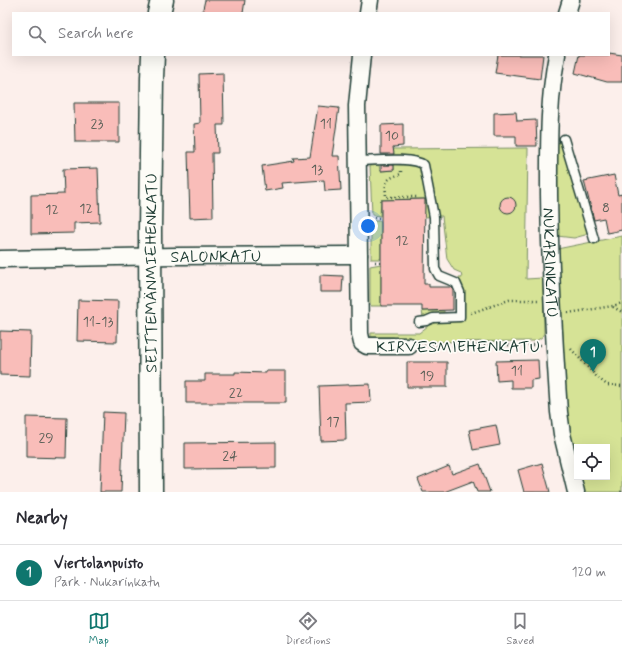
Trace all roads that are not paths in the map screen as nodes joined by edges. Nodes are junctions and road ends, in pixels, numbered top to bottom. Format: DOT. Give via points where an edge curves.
graph roads {
  1 [pos="162,0"];
  2 [pos="370,0"];
  3 [pos="571,0"];
  4 [pos="159,12"];
  5 [pos="368,12"];
  6 [pos="567,12"];
  7 [pos="153,56"];
  8 [pos="362,56"];
  9 [pos="557,56"];
  10 [pos="564,139"];
  11 [pos="356,161"];
  12 [pos="594,239"];
  13 [pos="359,255"];
  14 [pos="150,257"];
  15 [pos="0,259"];
  16 [pos="419,322"];
  17 [pos="409,346"];
  18 [pos="151,492"];
  19 [pos="576,492"];
  1 -- 4 [label="street"];
  2 -- 5 [label="street"];
  3 -- 6 [label="street"];
  7 -- 14 [label="street, SEITTEMÄNMIEHENKATU"];
  8 -- 11 [label="street, KIRVESMIEHENKATU" via="356,106"];
  9 -- 19 [label="street, NUKARINKATU" via="552,86 549,141 550,247 559,412"];
  10 -- 12 [label="lane"];
  11 -- 13 [label="street, KIRVESMIEHENKATU"];
  11 -- 16 [label="lane" via="401,160 420,162 424,165 434,217 434,269 439,276 456,283 460,292 460,317 433,318"];
  13 -- 14 [label="street, SALONKATU"];
  13 -- 17 [label="street, KIRVESMIEHENKATU" via="362,343 368,346"];
  14 -- 15 [label="street, SALONKATU"];
  14 -- 18 [label="street, SEITTEMÄNMIEHENKATU"];
}
